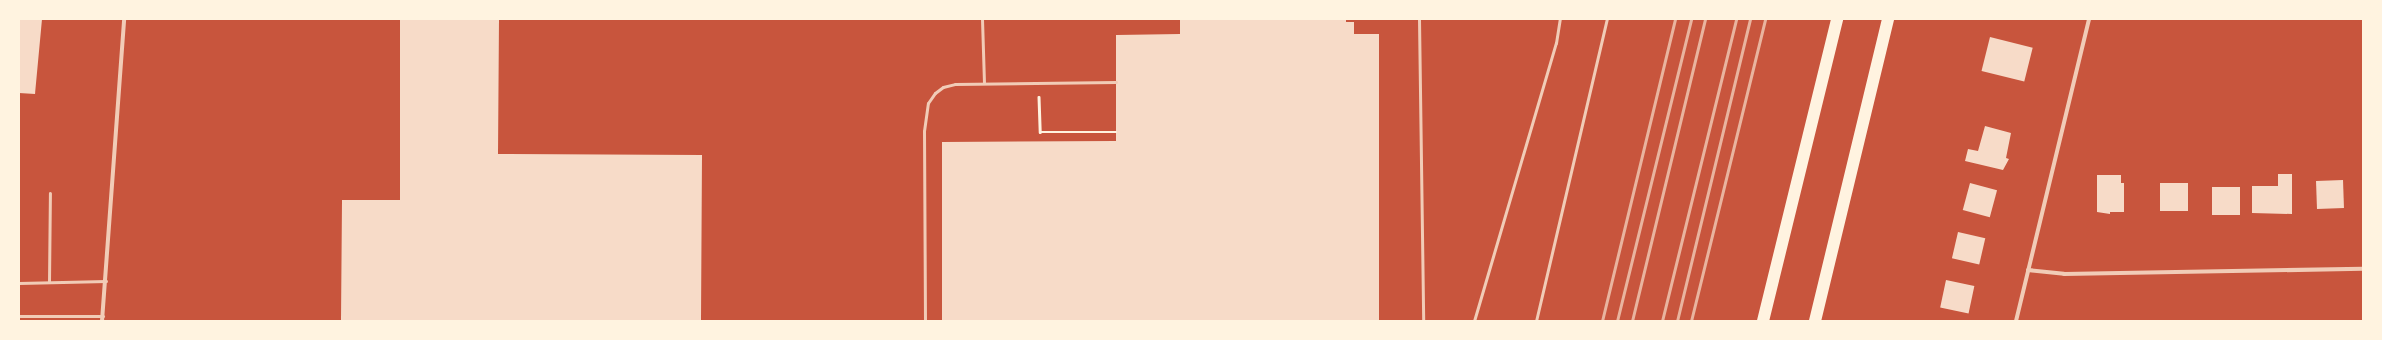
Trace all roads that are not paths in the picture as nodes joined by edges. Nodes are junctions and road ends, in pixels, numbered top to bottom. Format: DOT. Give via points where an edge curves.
graph roads {
  1 [pos="124,19"];
  2 [pos="982,19"];
  3 [pos="1419,19"];
  4 [pos="1560,19"];
  5 [pos="1607,19"];
  6 [pos="1837,19"];
  7 [pos="1888,19"];
  8 [pos="2089,19"];
  9 [pos="1116,82"];
  10 [pos="984,83"];
  11 [pos="50,193"];
  12 [pos="2363,269"];
  13 [pos="2028,270"];
  14 [pos="106,281"];
  15 [pos="50,282"];
  16 [pos="19,283"];
  17 [pos="19,316"];
  18 [pos="103,316"];
  19 [pos="102,321"];
  20 [pos="925,321"];
  21 [pos="1423,321"];
  22 [pos="1474,321"];
  23 [pos="1536,321"];
  24 [pos="1762,321"];
  25 [pos="1815,321"];
  26 [pos="2016,321"];
  1 -- 14 [label="street"];
  2 -- 10 [label="lane"];
  3 -- 21 [label="lane"];
  4 -- 22 [label="lane" via="1556,43"];
  5 -- 23 [label="lane"];
  6 -- 24 [label="highway"];
  7 -- 25 [label="highway"];
  8 -- 13 [label="street"];
  9 -- 10 [label="lane"];
  10 -- 20 [label="lane" via="944,86 928,103 924,131"];
  11 -- 15 [label="lane"];
  12 -- 13 [label="street" via="2064,274"];
  13 -- 26 [label="street"];
  14 -- 15 [label="lane"];
  14 -- 18 [label="street"];
  15 -- 16 [label="lane"];
  17 -- 18 [label="lane"];
  18 -- 19 [label="street"];
}
